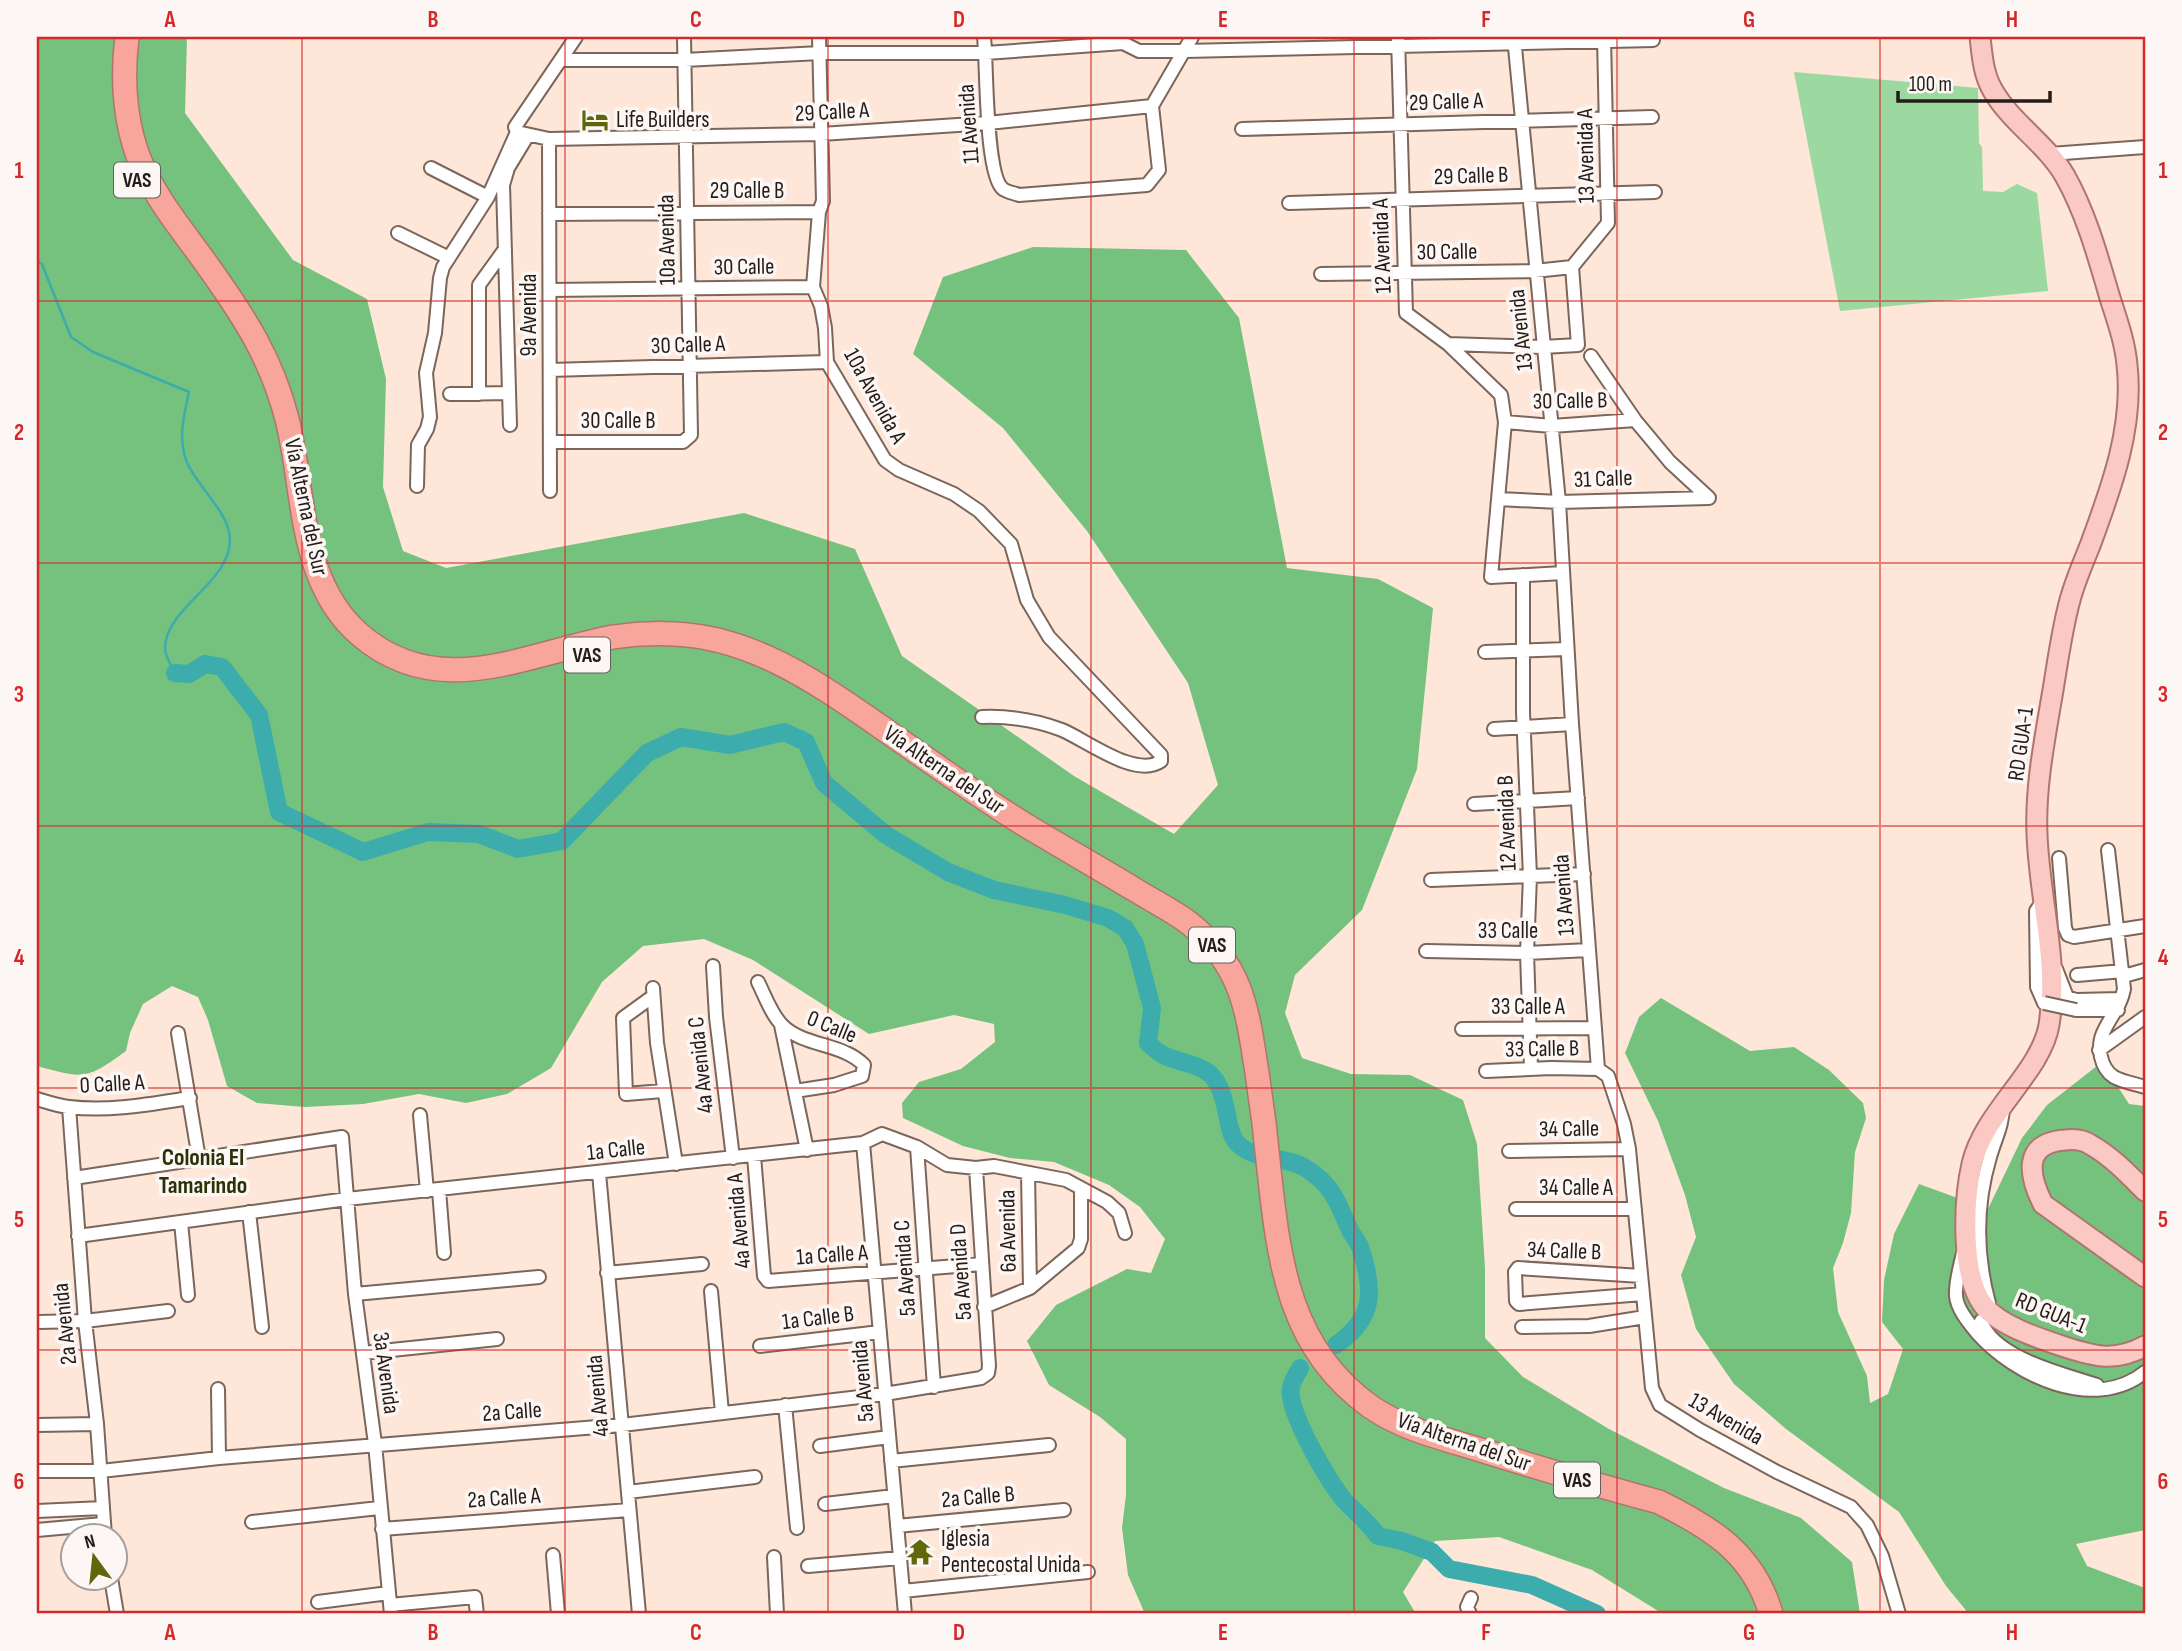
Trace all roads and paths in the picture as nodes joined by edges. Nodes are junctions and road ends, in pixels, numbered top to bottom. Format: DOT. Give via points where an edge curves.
graph roads {
  1 [pos="114,37"];
  2 [pos="127,37"];
  3 [pos="576,37"];
  4 [pos="684,37"];
  5 [pos="819,37"];
  6 [pos="985,37"];
  7 [pos="1192,37"];
  8 [pos="1980,37"];
  9 [pos="1604,39"];
  10 [pos="1514,40"];
  11 [pos="1653,40"];
  12 [pos="1398,41"];
  13 [pos="1185,51"];
  14 [pos="820,53"];
  15 [pos="986,53"];
  16 [pos="561,60"];
  17 [pos="684,60"];
  18 [pos="118,69"];
  19 [pos="1152,106"];
  20 [pos="1652,117"];
  21 [pos="1606,119"];
  22 [pos="1522,121"];
  23 [pos="988,122"];
  24 [pos="1400,125"];
  25 [pos="1242,129"];
  26 [pos="520,133"];
  27 [pos="821,134"];
  28 [pos="686,137"];
  29 [pos="549,139"];
  30 [pos="2145,147"];
  31 [pos="2050,154"];
  32 [pos="431,169"];
  33 [pos="1608,192"];
  34 [pos="1655,192"];
  35 [pos="1530,195"];
  36 [pos="488,197"];
  37 [pos="1402,199"];
  38 [pos="1289,203"];
  39 [pos="687,212"];
  40 [pos="819,212"];
  41 [pos="549,214"];
  42 [pos="398,233"];
  43 [pos="505,249"];
  44 [pos="450,258"];
  45 [pos="1572,267"];
  46 [pos="1535,271"];
  47 [pos="1404,273"];
  48 [pos="1321,274"];
  49 [pos="813,287"];
  50 [pos="689,288"];
  51 [pos="550,290"];
  52 [pos="1448,344"];
  53 [pos="1544,347"];
  54 [pos="1591,356"];
  55 [pos="827,362"];
  56 [pos="690,366"];
  57 [pos="550,370"];
  58 [pos="509,393"];
  59 [pos="450,394"];
  60 [pos="479,394"];
  61 [pos="1635,420"];
  62 [pos="1505,422"];
  63 [pos="509,425"];
  64 [pos="1552,426"];
  65 [pos="687,441"];
  66 [pos="550,442"];
  67 [pos="417,486"];
  68 [pos="550,491"];
  69 [pos="1498,499"];
  70 [pos="1559,502"];
  71 [pos="1563,573"];
  72 [pos="1523,575"];
  73 [pos="1567,649"];
  74 [pos="1523,651"];
  75 [pos="1486,652"];
  76 [pos="982,717"];
  77 [pos="1572,724"];
  78 [pos="1525,727"];
  79 [pos="1494,729"];
  80 [pos="1578,797"];
  81 [pos="1527,801"];
  82 [pos="1474,804"];
  83 [pos="2108,850"];
  84 [pos="2059,858"];
  85 [pos="1584,874"];
  86 [pos="1530,876"];
  87 [pos="1431,880"];
  88 [pos="2043,901"];
  89 [pos="2145,926"];
  90 [pos="2116,931"];
  91 [pos="2049,949"];
  92 [pos="1589,950"];
  93 [pos="1426,951"];
  94 [pos="1527,953"];
  95 [pos="713,966"];
  96 [pos="2145,970"];
  97 [pos="2124,973"];
  98 [pos="2077,975"];
  99 [pos="758,982"];
  100 [pos="2120,1004"];
  101 [pos="2145,1017"];
  102 [pos="781,1025"];
  103 [pos="1530,1028"];
  104 [pos="1595,1028"];
  105 [pos="1462,1029"];
  106 [pos="178,1033"];
  107 [pos="2099,1050"];
  108 [pos="1531,1069"];
  109 [pos="1598,1069"];
  110 [pos="1486,1071"];
  111 [pos="2145,1087"];
  112 [pos="663,1091"];
  113 [pos="794,1091"];
  114 [pos="190,1098"];
  115 [pos="37,1099"];
  116 [pos="2003,1104"];
  117 [pos="69,1107"];
  118 [pos="419,1115"];
  119 [pos="863,1143"];
  120 [pos="917,1147"];
  121 [pos="1629,1149"];
  122 [pos="807,1150"];
  123 [pos="1509,1150"];
  124 [pos="754,1156"];
  125 [pos="733,1158"];
  126 [pos="199,1159"];
  127 [pos="677,1164"];
  128 [pos="976,1168"];
  129 [pos="599,1173"];
  130 [pos="1028,1173"];
  131 [pos="74,1178"];
  132 [pos="1081,1188"];
  133 [pos="433,1190"];
  134 [pos="2145,1191"];
  135 [pos="347,1199"];
  136 [pos="1516,1209"];
  137 [pos="1635,1209"];
  138 [pos="249,1212"];
  139 [pos="181,1222"];
  140 [pos="1125,1233"];
  141 [pos="78,1236"];
  142 [pos="1967,1237"];
  143 [pos="444,1253"];
  144 [pos="702,1264"];
  145 [pos="982,1264"];
  146 [pos="926,1269"];
  147 [pos="607,1273"];
  148 [pos="875,1274"];
  149 [pos="1641,1276"];
  150 [pos="539,1277"];
  151 [pos="2145,1277"];
  152 [pos="768,1281"];
  153 [pos="1030,1288"];
  154 [pos="711,1291"];
  155 [pos="355,1294"];
  156 [pos="1643,1294"];
  157 [pos="188,1295"];
  158 [pos="1984,1300"];
  159 [pos="984,1307"];
  160 [pos="168,1311"];
  161 [pos="1963,1313"];
  162 [pos="1645,1317"];
  163 [pos="85,1321"];
  164 [pos="1981,1321"];
  165 [pos="37,1322"];
  166 [pos="262,1326"];
  167 [pos="1522,1327"];
  168 [pos="880,1332"];
  169 [pos="497,1339"];
  170 [pos="760,1346"];
  171 [pos="2145,1346"];
  172 [pos="363,1353"];
  173 [pos="2145,1372"];
  174 [pos="988,1373"];
  175 [pos="934,1387"];
  176 [pos="2104,1388"];
  177 [pos="218,1390"];
  178 [pos="1343,1391"];
  179 [pos="885,1394"];
  180 [pos="785,1405"];
  181 [pos="722,1413"];
  182 [pos="97,1424"];
  183 [pos="37,1425"];
  184 [pos="622,1425"];
  185 [pos="889,1437"];
  186 [pos="375,1444"];
  187 [pos="1049,1445"];
  188 [pos="820,1446"];
  189 [pos="219,1458"];
  190 [pos="891,1461"];
  191 [pos="37,1471"];
  192 [pos="101,1471"];
  193 [pos="755,1477"];
  194 [pos="628,1492"];
  195 [pos="894,1496"];
  196 [pos="825,1504"];
  197 [pos="103,1508"];
  198 [pos="379,1508"];
  199 [pos="629,1510"];
  200 [pos="1064,1510"];
  201 [pos="37,1511"];
  202 [pos="104,1522"];
  203 [pos="252,1522"];
  204 [pos="897,1526"];
  205 [pos="797,1528"];
  206 [pos="382,1529"];
  207 [pos="37,1530"];
  208 [pos="60,1530"];
  209 [pos="553,1555"];
  210 [pos="774,1557"];
  211 [pos="900,1558"];
  212 [pos="808,1566"];
  213 [pos="1088,1572"];
  214 [pos="903,1591"];
  215 [pos="113,1592"];
  216 [pos="1471,1598"];
  217 [pos="318,1602"];
  218 [pos="390,1604"];
  219 [pos="117,1614"];
  220 [pos="477,1614"];
  221 [pos="558,1614"];
  222 [pos="639,1614"];
  223 [pos="777,1614"];
  224 [pos="905,1614"];
  225 [pos="1470,1614"];
  226 [pos="1757,1614"];
  227 [pos="1771,1614"];
  228 [pos="1899,1614"];
  1 -- 18 [label="highway, Vía Alterna del Sur / VAS"];
  2 -- 18 [label="highway, Vía Alterna del Sur / VAS"];
  3 -- 16 [label="street"];
  4 -- 17 [label="street, 10a Avenida"];
  5 -- 14 [label="street, 10a Avenida A"];
  6 -- 15 [label="street, 11 Avenida"];
  7 -- 13 [label="street"];
  8 -- 31 [label="main road, RD GUA-1" via="1991,88"];
  9 -- 10 [label="street"];
  9 -- 11 [label="street"];
  9 -- 21 [label="street, 13 Avenida A"];
  10 -- 12 [label="street"];
  10 -- 22 [label="street, 13 Avenida"];
  12 -- 13 [label="street"];
  12 -- 24 [label="street, 12 Avenida A"];
  13 -- 15 [label="street" via="1139,51 1123,43"];
  13 -- 19 [label="street"];
  14 -- 15 [label="street"];
  14 -- 17 [label="street"];
  14 -- 27 [label="street, 10a Avenida A"];
  15 -- 23 [label="street, 11 Avenida"];
  16 -- 17 [label="street"];
  16 -- 26 [label="street" via="515,127"];
  17 -- 28 [label="street, 10a Avenida"];
  18 -- 178 [label="highway, Vía Alterna del Sur / VAS" via="116,120 128,162 163,225 205,273 268,376 305,569 319,602 347,640 389,670 435,684 482,682 616,648 678,646 726,653 803,689 982,812 1063,853 1137,899 1196,947 1225,986 1244,1023 1264,1177 1296,1325 1319,1375"];
  19 -- 23 [label="street, 29 Calle A"];
  19 -- 23 [label="street, 11 Avenida" via="1159,170 1147,185 1019,195 1002,189 994,175"];
  20 -- 21 [label="street, 29 Calle A"];
  21 -- 22 [label="street, 29 Calle A"];
  21 -- 33 [label="street, 13 Avenida A"];
  22 -- 24 [label="street, 29 Calle A"];
  22 -- 35 [label="street, 13 Avenida"];
  23 -- 27 [label="street, 29 Calle A"];
  24 -- 25 [label="street, 29 Calle A"];
  24 -- 37 [label="street, 12 Avenida A"];
  26 -- 29 [label="street, 29 Calle A"];
  26 -- 36 [label="street"];
  26 -- 43 [label="street" via="503,185"];
  27 -- 28 [label="street, 29 Calle A"];
  27 -- 40 [label="street, 10a Avenida A"];
  28 -- 29 [label="street, 29 Calle A"];
  28 -- 39 [label="street, 10a Avenida"];
  29 -- 41 [label="street, 9a Avenida"];
  30 -- 31 [label="street"];
  31 -- 88 [label="main road, RD GUA-1" via="2065,177 2102,270 2122,339 2128,400 2109,494 2070,598 2042,757 2037,833"];
  32 -- 36 [label="street"];
  33 -- 34 [label="street, 29 Calle B"];
  33 -- 35 [label="street, 29 Calle B"];
  33 -- 45 [label="street, 13 Avenida A" via="1608,223"];
  35 -- 37 [label="street, 29 Calle B"];
  35 -- 46 [label="street, 13 Avenida"];
  36 -- 44 [label="street"];
  37 -- 38 [label="street, 29 Calle B"];
  37 -- 47 [label="street, 12 Avenida A"];
  39 -- 40 [label="street, 29 Calle B"];
  39 -- 41 [label="street, 29 Calle B"];
  39 -- 50 [label="street, 10a Avenida"];
  40 -- 49 [label="street, 10a Avenida A"];
  41 -- 51 [label="street, 9a Avenida"];
  42 -- 44 [label="street"];
  43 -- 58 [label="street"];
  43 -- 60 [label="street" via="479,285"];
  44 -- 67 [label="street" via="440,278 428,356 430,417 418,444"];
  45 -- 46 [label="street, 30 Calle"];
  45 -- 53 [label="street" via="1578,345"];
  46 -- 47 [label="street, 30 Calle"];
  46 -- 53 [label="street, 13 Avenida"];
  47 -- 48 [label="street, 30 Calle"];
  47 -- 52 [label="street, 12 Avenida A" via="1406,313"];
  49 -- 50 [label="street, 30 Calle"];
  49 -- 55 [label="street, 10a Avenida A" via="821,306"];
  50 -- 51 [label="street, 30 Calle"];
  50 -- 56 [label="street, 10a Avenida"];
  51 -- 57 [label="street, 9a Avenida"];
  52 -- 53 [label="street"];
  52 -- 62 [label="street, 12 Avenida A" via="1501,395"];
  53 -- 64 [label="street, 13 Avenida"];
  54 -- 61 [label="street"];
  55 -- 56 [label="street, 30 Calle A"];
  55 -- 76 [label="street, 10a Avenida A" via="885,460 954,494 979,511 1011,544 1027,600 1049,637 1161,755 1161,761 1139,766 1052,727 1021,718"];
  56 -- 57 [label="street, 30 Calle A"];
  56 -- 65 [label="street, 10a Avenida" via="691,436"];
  57 -- 66 [label="street, 9a Avenida"];
  58 -- 60 [label="street"];
  58 -- 63 [label="street"];
  59 -- 60 [label="street"];
  61 -- 64 [label="street, 30 Calle B"];
  61 -- 70 [label="street, 31 Calle" via="1670,462 1709,498"];
  62 -- 64 [label="street, 30 Calle B"];
  62 -- 69 [label="street, 12 Avenida A"];
  64 -- 70 [label="street, 13 Avenida"];
  65 -- 66 [label="street, 30 Calle B"];
  66 -- 68 [label="street, 9a Avenida"];
  69 -- 70 [label="street, 31 Calle"];
  69 -- 72 [label="street, 12 Avenida A" via="1491,577"];
  70 -- 71 [label="street, 13 Avenida"];
  71 -- 72 [label="street"];
  71 -- 73 [label="street, 13 Avenida"];
  72 -- 74 [label="street, 12 Avenida B"];
  73 -- 74 [label="street"];
  73 -- 77 [label="street, 13 Avenida"];
  74 -- 75 [label="street"];
  74 -- 78 [label="street, 12 Avenida B"];
  77 -- 78 [label="street"];
  77 -- 80 [label="street, 13 Avenida"];
  78 -- 79 [label="street"];
  78 -- 81 [label="street, 12 Avenida B"];
  80 -- 81 [label="street"];
  80 -- 85 [label="street, 13 Avenida"];
  81 -- 82 [label="street"];
  81 -- 86 [label="street, 12 Avenida B"];
  83 -- 90 [label="street"];
  84 -- 90 [label="street" via="2068,935"];
  85 -- 86 [label="street"];
  85 -- 92 [label="street, 13 Avenida"];
  86 -- 87 [label="street"];
  86 -- 94 [label="street, 12 Avenida B"];
  88 -- 91 [label="main road, RD GUA-1"];
  88 -- 100 [label="street, bridge" via="2036,911 2036,949 2037,987 2044,1003 2076,1010"];
  89 -- 90 [label="street"];
  90 -- 97 [label="street"];
  91 -- 100 [label="street" via="2067,996"];
  91 -- 116 [label="main road, RD GUA-1" via="2048,1028 2042,1047"];
  92 -- 94 [label="street, 33 Calle"];
  92 -- 104 [label="street, 13 Avenida"];
  93 -- 94 [label="street, 33 Calle"];
  94 -- 103 [label="street, 12 Avenida B"];
  95 -- 125 [label="street, 4a Avenida C"];
  96 -- 97 [label="street"];
  97 -- 98 [label="street"];
  97 -- 100 [label="street"];
  99 -- 102 [label="street, 0 Calle"];
  100 -- 107 [label="street"];
  101 -- 107 [label="street"];
  102 -- 113 [label="street"];
  102 -- 113 [label="street, 0 Calle" via="863,1065 862,1076"];
  103 -- 104 [label="street, 33 Calle A"];
  103 -- 105 [label="street, 33 Calle A"];
  103 -- 108 [label="street, 12 Avenida B"];
  104 -- 109 [label="street, 13 Avenida"];
  106 -- 114 [label="street"];
  107 -- 111 [label="street" via="2115,1078"];
  108 -- 109 [label="street, 33 Calle B"];
  108 -- 110 [label="street, 33 Calle B"];
  109 -- 121 [label="street, 13 Avenida" via="1608,1076"];
  112 -- 112 [label="street" via="653,993 622,1018 626,1094"];
  112 -- 127 [label="street"];
  113 -- 122 [label="street"];
  114 -- 117 [label="street, 0 Calle A" via="132,1107"];
  114 -- 126 [label="street"];
  115 -- 117 [label="street, 0 Calle A"];
  116 -- 142 [label="main road, RD GUA-1" via="1975,1151 1967,1194"];
  116 -- 158 [label="street" via="2003,1123 1982,1193 1979,1236"];
  117 -- 131 [label="street, 2a Avenida"];
  118 -- 133 [label="street"];
  119 -- 120 [label="street, 1a Calle" via="882,1134"];
  119 -- 122 [label="street, 1a Calle"];
  119 -- 148 [label="street, 5a Avenida"];
  120 -- 128 [label="street, 1a Calle" via="947,1165"];
  120 -- 146 [label="street, 5a Avenida C"];
  121 -- 123 [label="street, 34 Calle"];
  121 -- 137 [label="street, 13 Avenida"];
  122 -- 124 [label="street, 1a Calle"];
  124 -- 125 [label="street, 1a Calle"];
  124 -- 152 [label="street, 4a Avenida A"];
  125 -- 127 [label="street, 1a Calle"];
  126 -- 131 [label="street"];
  126 -- 135 [label="street, 3a Avenida" via="342,1137"];
  127 -- 129 [label="street, 1a Calle"];
  128 -- 130 [label="street, 1a Calle" via="994,1166"];
  128 -- 145 [label="street, 5a Avenida D"];
  129 -- 133 [label="street, 1a Calle"];
  129 -- 147 [label="street, 4a Avenida"];
  130 -- 132 [label="street, 1a Calle" via="1066,1180"];
  130 -- 153 [label="street, 6a Avenida"];
  131 -- 141 [label="street, 2a Avenida"];
  132 -- 140 [label="street, 1a Calle" via="1119,1213"];
  132 -- 153 [label="street" via="1078,1248"];
  133 -- 135 [label="street, 1a Calle"];
  133 -- 143 [label="street"];
  134 -- 151 [label="main road" via="2090,1143 2074,1139 2045,1144 2033,1160 2034,1186 2043,1203"];
  135 -- 138 [label="street, 1a Calle"];
  135 -- 155 [label="street, 3a Avenida"];
  136 -- 137 [label="street, 34 Calle A"];
  137 -- 149 [label="street, 13 Avenida"];
  138 -- 139 [label="street, 1a Calle"];
  138 -- 166 [label="street"];
  139 -- 141 [label="street, 1a Calle"];
  139 -- 157 [label="street"];
  141 -- 163 [label="street, 2a Avenida"];
  142 -- 158 [label="main road, RD GUA-1" via="1972,1278"];
  142 -- 161 [label="street" via="1956,1298"];
  144 -- 147 [label="street"];
  145 -- 146 [label="street, 1a Calle A"];
  145 -- 159 [label="street, 5a Avenida D"];
  146 -- 148 [label="street, 1a Calle A"];
  146 -- 175 [label="street, 5a Avenida C"];
  147 -- 184 [label="street, 4a Avenida"];
  148 -- 152 [label="street, 1a Calle A"];
  148 -- 168 [label="street, 5a Avenida"];
  149 -- 156 [label="street, 13 Avenida"];
  149 -- 156 [label="street, 34 Calle B" via="1518,1268 1516,1301 1557,1303"];
  150 -- 155 [label="street"];
  153 -- 159 [label="street"];
  154 -- 181 [label="street, 4a Avenida A"];
  155 -- 172 [label="street, 3a Avenida"];
  156 -- 162 [label="street, 13 Avenida"];
  158 -- 161 [label="street" via="1968,1305"];
  158 -- 171 [label="main road, RD GUA-1" via="1998,1318 2092,1356 2114,1358"];
  159 -- 174 [label="street, 5a Avenida D"];
  160 -- 163 [label="street"];
  161 -- 176 [label="street" via="2006,1361 2060,1386"];
  162 -- 167 [label="street" via="1589,1326"];
  162 -- 228 [label="street, 13 Avenida" via="1652,1388 1660,1405 1777,1472 1851,1507 1867,1525 1882,1556"];
  163 -- 165 [label="street"];
  163 -- 182 [label="street, 2a Avenida"];
  164 -- 176 [label="street" via="1984,1332 2028,1362"];
  168 -- 170 [label="street, 1a Calle B"];
  168 -- 179 [label="street, 5a Avenida"];
  169 -- 172 [label="street"];
  172 -- 186 [label="street, 3a Avenida"];
  173 -- 176 [label="street" via="2134,1381"];
  174 -- 175 [label="street, 2a Calle"];
  175 -- 179 [label="street, 2a Calle"];
  177 -- 189 [label="street"];
  178 -- 226 [label="highway, Vía Alterna del Sur / VAS" via="1368,1419 1417,1443 1676,1523 1717,1550 1732,1566 1753,1596"];
  178 -- 227 [label="highway, Vía Alterna del Sur / VAS" via="1422,1432 1659,1502 1683,1514 1743,1559 1765,1593"];
  179 -- 180 [label="street, 2a Calle"];
  179 -- 185 [label="street, 5a Avenida"];
  180 -- 181 [label="street, 2a Calle"];
  180 -- 205 [label="street"];
  181 -- 184 [label="street, 2a Calle"];
  182 -- 183 [label="street"];
  182 -- 192 [label="street, 2a Avenida"];
  184 -- 186 [label="street, 2a Calle"];
  184 -- 194 [label="street, 4a Avenida"];
  185 -- 188 [label="street"];
  185 -- 190 [label="street, 5a Avenida"];
  186 -- 189 [label="street, 2a Calle"];
  186 -- 198 [label="street, 3a Avenida"];
  187 -- 190 [label="street"];
  189 -- 192 [label="street, 2a Calle"];
  190 -- 195 [label="street, 5a Avenida"];
  191 -- 192 [label="street, 2a Calle"];
  192 -- 197 [label="street, 2a Avenida"];
  193 -- 194 [label="street"];
  194 -- 199 [label="street, 4a Avenida"];
  195 -- 196 [label="street"];
  195 -- 204 [label="street, 5a Avenida"];
  197 -- 201 [label="street"];
  197 -- 202 [label="street, 2a Avenida"];
  198 -- 203 [label="street"];
  198 -- 206 [label="street, 3a Avenida"];
  199 -- 206 [label="street, 2a Calle A"];
  199 -- 222 [label="street, 4a Avenida"];
  200 -- 204 [label="street, 2a Calle B"];
  204 -- 211 [label="street, 5a Avenida"];
  206 -- 218 [label="street, 3a Avenida"];
  207 -- 208 [label="street"];
  209 -- 221 [label="street"];
  210 -- 223 [label="street"];
  211 -- 212 [label="street"];
  211 -- 214 [label="street, 5a Avenida"];
  213 -- 214 [label="street"];
  214 -- 224 [label="street, 5a Avenida"];
  215 -- 219 [label="street"];
  216 -- 225 [label="street" via="1466,1607"];
  217 -- 218 [label="street"];
  218 -- 220 [label="street" via="475,1597"];
}
